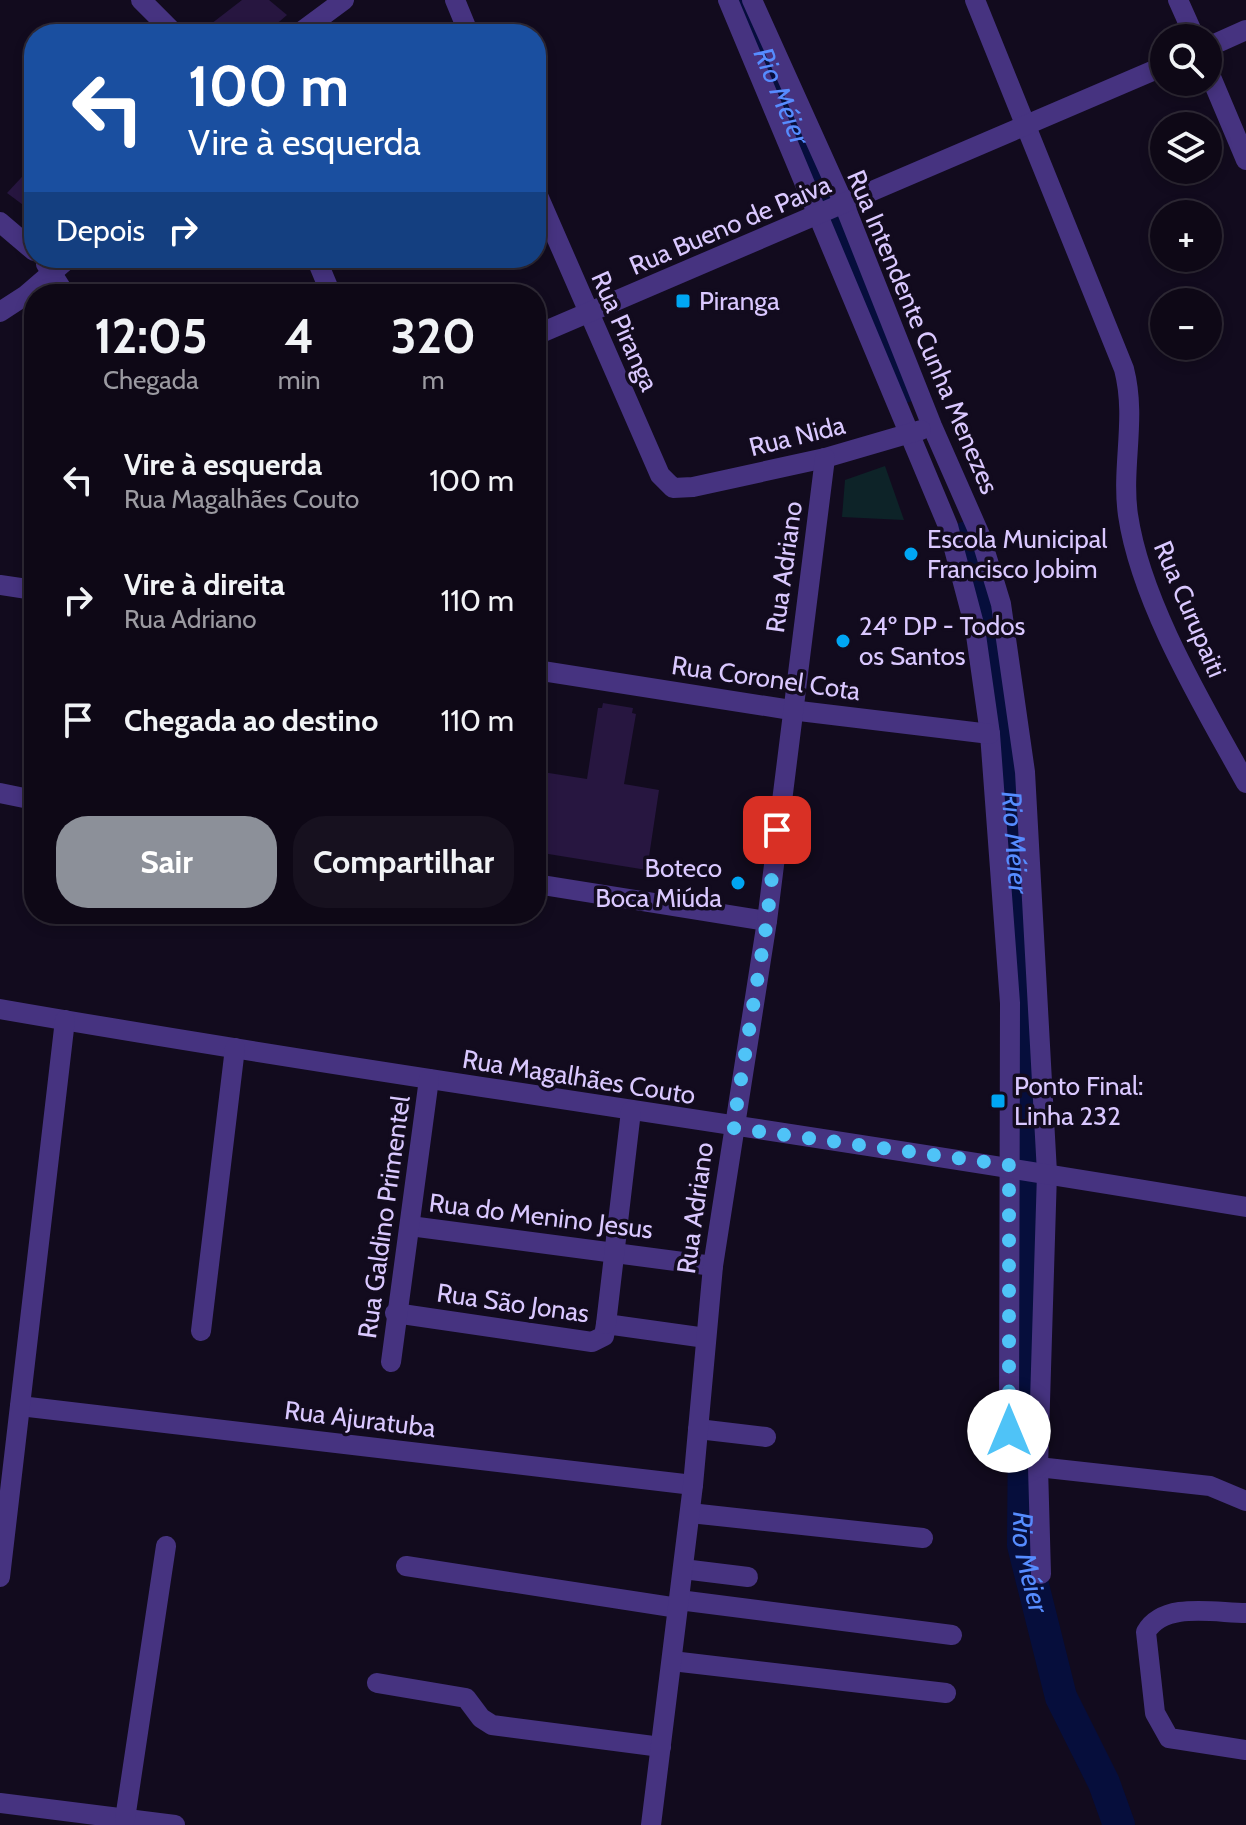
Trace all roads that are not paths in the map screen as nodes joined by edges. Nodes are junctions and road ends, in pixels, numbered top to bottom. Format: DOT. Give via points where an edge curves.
graph roads {
  1 [pos="141,0"];
  2 [pos="344,0"];
  3 [pos="455,0"];
  4 [pos="728,0"];
  5 [pos="752,0"];
  6 [pos="975,0"];
  7 [pos="1178,0"];
  8 [pos="165,24"];
  9 [pos="312,24"];
  10 [pos="465,24"];
  11 [pos="1189,24"];
  12 [pos="1246,30"];
  13 [pos="1222,41"];
  14 [pos="1150,72"];
  15 [pos="1219,96"];
  16 [pos="1028,127"];
  17 [pos="1246,160"];
  18 [pos="830,209"];
  19 [pos="546,215"];
  20 [pos="0,222"];
  21 [pos="24,242"];
  22 [pos="49,268"];
  23 [pos="31,284"];
  24 [pos="24,291"];
  25 [pos="0,312"];
  26 [pos="588,314"];
  27 [pos="546,331"];
  28 [pos="932,426"];
  29 [pos="911,434"];
  30 [pos="825,458"];
  31 [pos="673,488"];
  32 [pos="0,585"];
  33 [pos="24,589"];
  34 [pos="546,672"];
  35 [pos="791,710"];
  36 [pos="990,734"];
  37 [pos="1246,783"];
  38 [pos="0,793"];
  39 [pos="24,798"];
  40 [pos="546,886"];
  41 [pos="767,921"];
  42 [pos="0,1009"];
  43 [pos="65,1020"];
  44 [pos="235,1048"];
  45 [pos="429,1079"];
  46 [pos="631,1111"];
  47 [pos="733,1128"];
  48 [pos="1028,1169"];
  49 [pos="1246,1207"];
  50 [pos="410,1226"];
  51 [pos="615,1251"];
  52 [pos="713,1266"];
  53 [pos="395,1313"];
  54 [pos="606,1324"];
  55 [pos="201,1331"];
  56 [pos="706,1338"];
  57 [pos="391,1362"];
  58 [pos="20,1406"];
  59 [pos="698,1429"];
  60 [pos="1009,1431"];
  61 [pos="766,1437"];
  62 [pos="1038,1467"];
  63 [pos="693,1485"];
  64 [pos="1246,1501"];
  65 [pos="690,1513"];
  66 [pos="923,1538"];
  67 [pos="166,1546"];
  68 [pos="406,1566"];
  69 [pos="683,1569"];
  70 [pos="1041,1574"];
  71 [pos="0,1577"];
  72 [pos="748,1577"];
  73 [pos="679,1604"];
  74 [pos="1246,1613"];
  75 [pos="952,1635"];
  76 [pos="672,1661"];
  77 [pos="377,1683"];
  78 [pos="946,1693"];
  79 [pos="661,1747"];
  80 [pos="1246,1750"];
  81 [pos="0,1803"];
  82 [pos="125,1819"];
  83 [pos="175,1825"];
  84 [pos="651,1825"];
  1 -- 8 [label="street"];
  2 -- 9 [label="street"];
  3 -- 10 [label="street"];
  4 -- 18 [label="street, Rua Intendente Cunha Menezes"];
  5 -- 18 [label="street, Rua Intendente Cunha Menezes"];
  6 -- 16 [label="street, Rua Curupaiti"];
  7 -- 11 [label="street"];
  12 -- 13 [label="street"];
  14 -- 16 [label="street, Rua Bueno de Paiva"];
  15 -- 17 [label="street"];
  16 -- 18 [label="street, Rua Bueno de Paiva"];
  16 -- 37 [label="street, Rua Curupaiti" via="1130,392 1127,511 1134,553 1200,700"];
  18 -- 26 [label="street, Rua Bueno de Paiva"];
  18 -- 28 [label="street, Rua Intendente Cunha Menezes"];
  18 -- 29 [label="street, Rua Intendente Cunha Menezes"];
  19 -- 26 [label="street, Rua Piranga"];
  20 -- 21 [label="street"];
  22 -- 23 [label="street"];
  24 -- 25 [label="street"];
  26 -- 27 [label="street, Rua Bueno de Paiva"];
  26 -- 31 [label="street, Rua Piranga" via="660,475"];
  28 -- 29 [label="street, Rua Nida"];
  28 -- 48 [label="street, Rua Intendente Cunha Menezes" via="993,571 1014,677 1039,965"];
  29 -- 30 [label="street, Rua Nida"];
  29 -- 36 [label="street, Rua Intendente Cunha Menezes" via="965,583"];
  30 -- 31 [label="street, Rua Nida"];
  30 -- 35 [label="street, Rua Adriano"];
  32 -- 33 [label="street"];
  34 -- 35 [label="street, Rua Coronel Cota"];
  35 -- 36 [label="street, Rua Coronel Cota"];
  35 -- 41 [label="street, Rua Adriano"];
  36 -- 48 [label="street, Rua Intendente Cunha Menezes"];
  38 -- 39 [label="street"];
  40 -- 41 [label="street"];
  41 -- 47 [label="street, Rua Adriano"];
  42 -- 43 [label="street, Rua Magalhães Couto"];
  43 -- 44 [label="street, Rua Magalhães Couto"];
  43 -- 58 [label="street"];
  44 -- 45 [label="street, Rua Magalhães Couto"];
  44 -- 55 [label="street"];
  45 -- 46 [label="street, Rua Magalhães Couto"];
  45 -- 50 [label="street, Rua Galdino Primentel"];
  46 -- 47 [label="street, Rua Magalhães Couto"];
  46 -- 51 [label="street"];
  47 -- 48 [label="street, Rua Magalhães Couto"];
  47 -- 52 [label="street, Rua Adriano"];
  48 -- 49 [label="street, Rua Magalhães Couto"];
  48 -- 60 [label="street"];
  48 -- 62 [label="street"];
  50 -- 51 [label="street, Rua do Menino Jesus"];
  50 -- 53 [label="street, Rua Galdino Primentel"];
  51 -- 52 [label="street, Rua do Menino Jesus"];
  51 -- 54 [label="street"];
  52 -- 56 [label="street, Rua Adriano"];
  53 -- 54 [label="street, Rua São Jonas" via="592,1342 604,1336"];
  53 -- 57 [label="street, Rua Galdino Primentel"];
  54 -- 56 [label="street, Rua São Jonas"];
  56 -- 59 [label="street, Rua Adriano"];
  58 -- 63 [label="street, Rua Ajuratuba"];
  58 -- 71 [label="street"];
  59 -- 61 [label="street"];
  59 -- 63 [label="street, Rua Adriano"];
  62 -- 64 [label="street" via="1210,1486"];
  62 -- 70 [label="street"];
  63 -- 65 [label="street, Rua Adriano"];
  65 -- 66 [label="street"];
  65 -- 69 [label="street, Rua Adriano"];
  67 -- 82 [label="street"];
  68 -- 73 [label="street"];
  69 -- 72 [label="street"];
  69 -- 73 [label="street, Rua Adriano"];
  73 -- 75 [label="street"];
  73 -- 76 [label="street, Rua Adriano"];
  74 -- 80 [label="street" via="1169,1612 1146,1632 1155,1713 1169,1738"];
  76 -- 78 [label="street"];
  76 -- 79 [label="street, Rua Adriano"];
  77 -- 79 [label="street" via="466,1698 492,1725"];
  79 -- 84 [label="street, Rua Adriano"];
  81 -- 82 [label="street"];
  82 -- 83 [label="street"];
}
